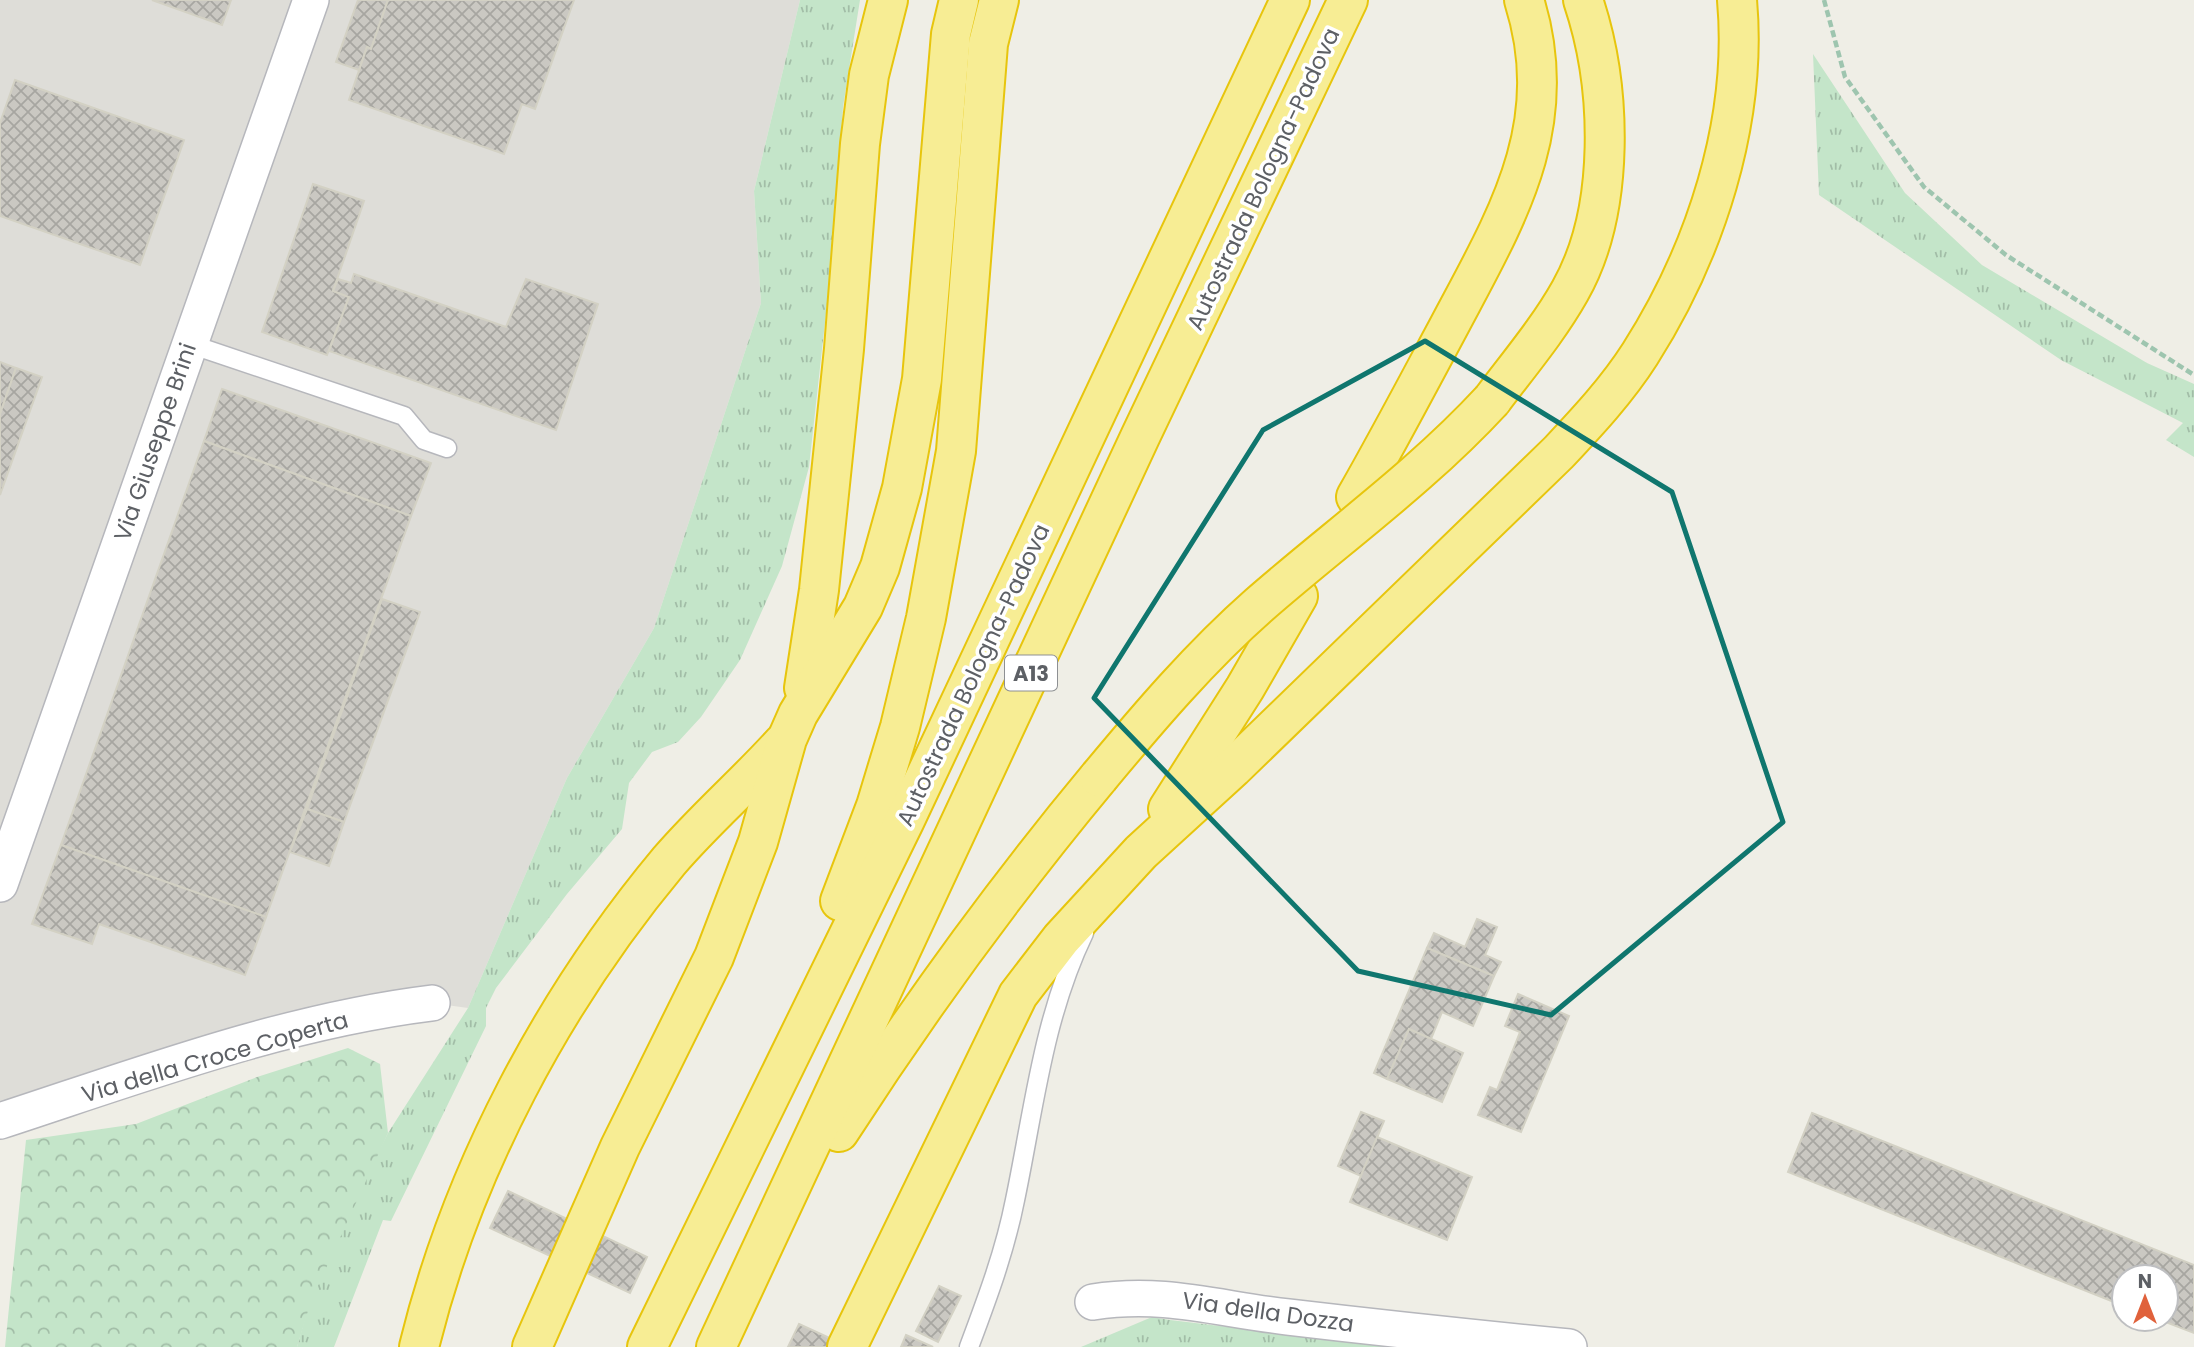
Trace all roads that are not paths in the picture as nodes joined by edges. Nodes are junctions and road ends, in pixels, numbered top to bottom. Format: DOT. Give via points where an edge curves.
graph roads {
  1 [pos="311,0"];
  2 [pos="888,0"];
  3 [pos="959,0"];
  4 [pos="999,0"];
  5 [pos="1290,0"];
  6 [pos="1348,0"];
  7 [pos="1524,0"];
  8 [pos="1583,0"];
  9 [pos="1737,0"];
  10 [pos="190,344"];
  11 [pos="447,448"];
  12 [pos="1356,496"];
  13 [pos="1298,596"];
  14 [pos="792,726"];
  15 [pos="1140,852"];
  16 [pos="0,884"];
  17 [pos="1108,889"];
  18 [pos="432,1003"];
  19 [pos="0,1121"];
  20 [pos="679,1276"];
  21 [pos="748,1284"];
  22 [pos="1093,1302"];
  23 [pos="419,1347"];
  24 [pos="532,1347"];
  25 [pos="647,1347"];
  26 [pos="716,1347"];
  27 [pos="847,1347"];
  28 [pos="969,1347"];
  29 [pos="1569,1347"];
  1 -- 10 [label="street, Via Giuseppe Brini"];
  2 -- 14 [label="highway" via="863,117 823,553 809,663"];
  3 -- 14 [label="highway" via="949,60 922,379 902,488 880,567 863,607"];
  4 -- 20 [label="highway" via="988,44 956,451 926,618 900,727 845,890"];
  5 -- 20 [label="highway, Autostrada Bologna-Padova / A13" via="905,820"];
  6 -- 21 [label="highway, Autostrada Bologna-Padova / A13"];
  7 -- 12 [label="highway" via="1536,58 1536,107 1522,179 1486,256"];
  8 -- 21 [label="highway, bridge" via="1595,37 1605,131 1604,172 1595,217 1571,289 1543,333 1492,400 1432,461 1259,606 1167,696 1098,776 1019,873 928,1000 817,1167"];
  9 -- 15 [label="highway" via="1736,79 1727,142 1712,198 1687,265 1640,355 1600,409 1559,452"];
  10 -- 11 [label="lane" via="404,416 424,440"];
  10 -- 16 [label="street, Via Giuseppe Brini"];
  13 -- 15 [label="highway"];
  14 -- 23 [label="highway" via="671,859 619,924 567,1004 484,1161 445,1252"];
  14 -- 24 [label="highway" via="758,842 715,957 620,1147"];
  15 -- 17 [label="highway"];
  17 -- 27 [label="highway" via="1018,995"];
  17 -- 28 [label="lane" via="1074,953 1042,1050 1015,1201 993,1283"];
  18 -- 19 [label="street, Via della Croce Coperta" via="245,1044"];
  20 -- 25 [label="highway, Autostrada Bologna-Padova / A13"];
  21 -- 26 [label="highway, Autostrada Bologna-Padova / A13"];
  22 -- 29 [label="street, Via della Dozza" via="1157,1297 1287,1317"];
}
